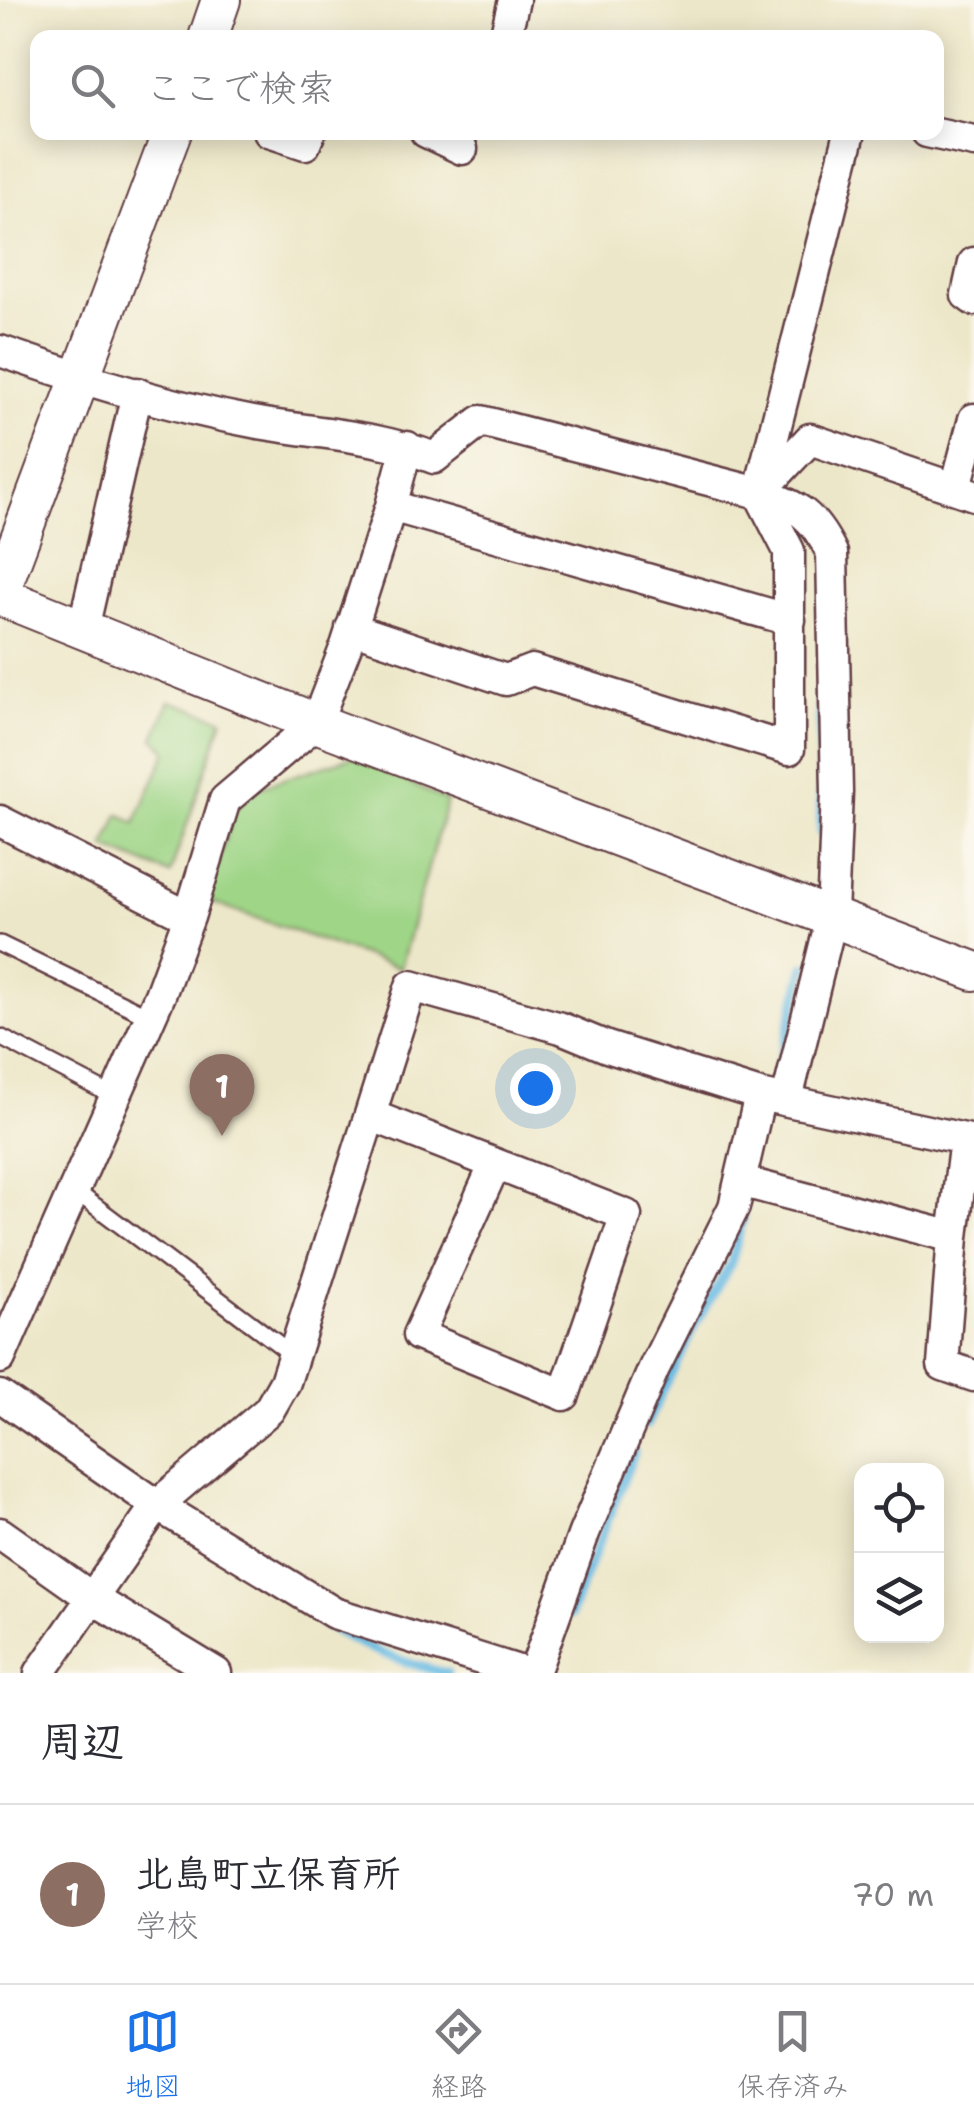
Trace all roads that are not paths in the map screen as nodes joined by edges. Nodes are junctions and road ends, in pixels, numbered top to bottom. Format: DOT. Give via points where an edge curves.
graph roads {
  1 [pos="222,0"];
  2 [pos="514,0"];
  3 [pos="211,30"];
  4 [pos="507,30"];
  5 [pos="944,136"];
  6 [pos="169,140"];
  7 [pos="443,140"];
  8 [pos="848,140"];
  9 [pos="974,142"];
  10 [pos="462,149"];
  11 [pos="974,263"];
  12 [pos="974,300"];
  13 [pos="0,351"];
  14 [pos="81,378"];
  15 [pos="138,392"];
  16 [pos="974,419"];
  17 [pos="407,447"];
  18 [pos="965,491"];
  19 [pos="759,493"];
  20 [pos="392,506"];
  21 [pos="0,594"];
  22 [pos="790,620"];
  23 [pos="352,628"];
  24 [pos="84,629"];
  25 [pos="316,723"];
  26 [pos="0,822"];
  27 [pos="832,916"];
  28 [pos="189,917"];
  29 [pos="0,944"];
  30 [pos="974,971"];
  31 [pos="150,1018"];
  32 [pos="0,1037"];
  33 [pos="115,1096"];
  34 [pos="773,1097"];
  35 [pos="370,1115"];
  36 [pos="970,1140"];
  37 [pos="495,1164"];
  38 [pos="752,1184"];
  39 [pos="74,1190"];
  40 [pos="952,1237"];
  41 [pos="960,1327"];
  42 [pos="293,1355"];
  43 [pos="0,1358"];
  44 [pos="974,1376"];
  45 [pos="0,1396"];
  46 [pos="157,1505"];
  47 [pos="0,1533"];
  48 [pos="92,1598"];
  49 [pos="40,1673"];
  50 [pos="216,1673"];
  51 [pos="525,1673"];
  52 [pos="534,1673"];
  1 -- 3 [label="street"];
  2 -- 4 [label="street"];
  5 -- 9 [label="street"];
  6 -- 14 [label="street"];
  7 -- 10 [label="street"];
  8 -- 19 [label="street"];
  11 -- 12 [label="street" via="967,294"];
  13 -- 14 [label="street"];
  14 -- 15 [label="street"];
  14 -- 21 [label="street"];
  15 -- 17 [label="street" via="249,421"];
  15 -- 24 [label="street"];
  16 -- 18 [label="street"];
  17 -- 19 [label="street" via="434,458 481,421"];
  17 -- 20 [label="street"];
  18 -- 19 [label="street" via="810,439"];
  19 -- 22 [label="street" via="789,551"];
  19 -- 27 [label="street" via="795,505 820,528 832,554"];
  20 -- 22 [label="street"];
  20 -- 23 [label="street"];
  21 -- 24 [label="street"];
  22 -- 23 [label="street" via="789,749 532,670 506,680"];
  23 -- 25 [label="street"];
  24 -- 25 [label="street"];
  25 -- 27 [label="street"];
  25 -- 28 [label="street" via="225,800"];
  26 -- 28 [label="street"];
  27 -- 30 [label="street"];
  27 -- 34 [label="street"];
  28 -- 31 [label="street"];
  29 -- 31 [label="lane"];
  31 -- 33 [label="street"];
  32 -- 33 [label="lane"];
  33 -- 39 [label="street"];
  34 -- 35 [label="street" via="412,986"];
  34 -- 36 [label="street"];
  34 -- 38 [label="street"];
  35 -- 37 [label="street"];
  35 -- 42 [label="street"];
  36 -- 40 [label="street"];
  37 -- 37 [label="street" via="626,1214 564,1395 418,1335"];
  38 -- 40 [label="street"];
  38 -- 52 [label="street" via="734,1207 706,1292 584,1533"];
  39 -- 42 [label="lane"];
  39 -- 43 [label="street"];
  40 -- 41 [label="street"];
  41 -- 44 [label="street" via="943,1365"];
  42 -- 46 [label="street" via="268,1410"];
  45 -- 46 [label="street"];
  46 -- 48 [label="street"];
  46 -- 51 [label="street" via="334,1613"];
  47 -- 48 [label="street"];
  48 -- 49 [label="street"];
  48 -- 50 [label="street"];
}
